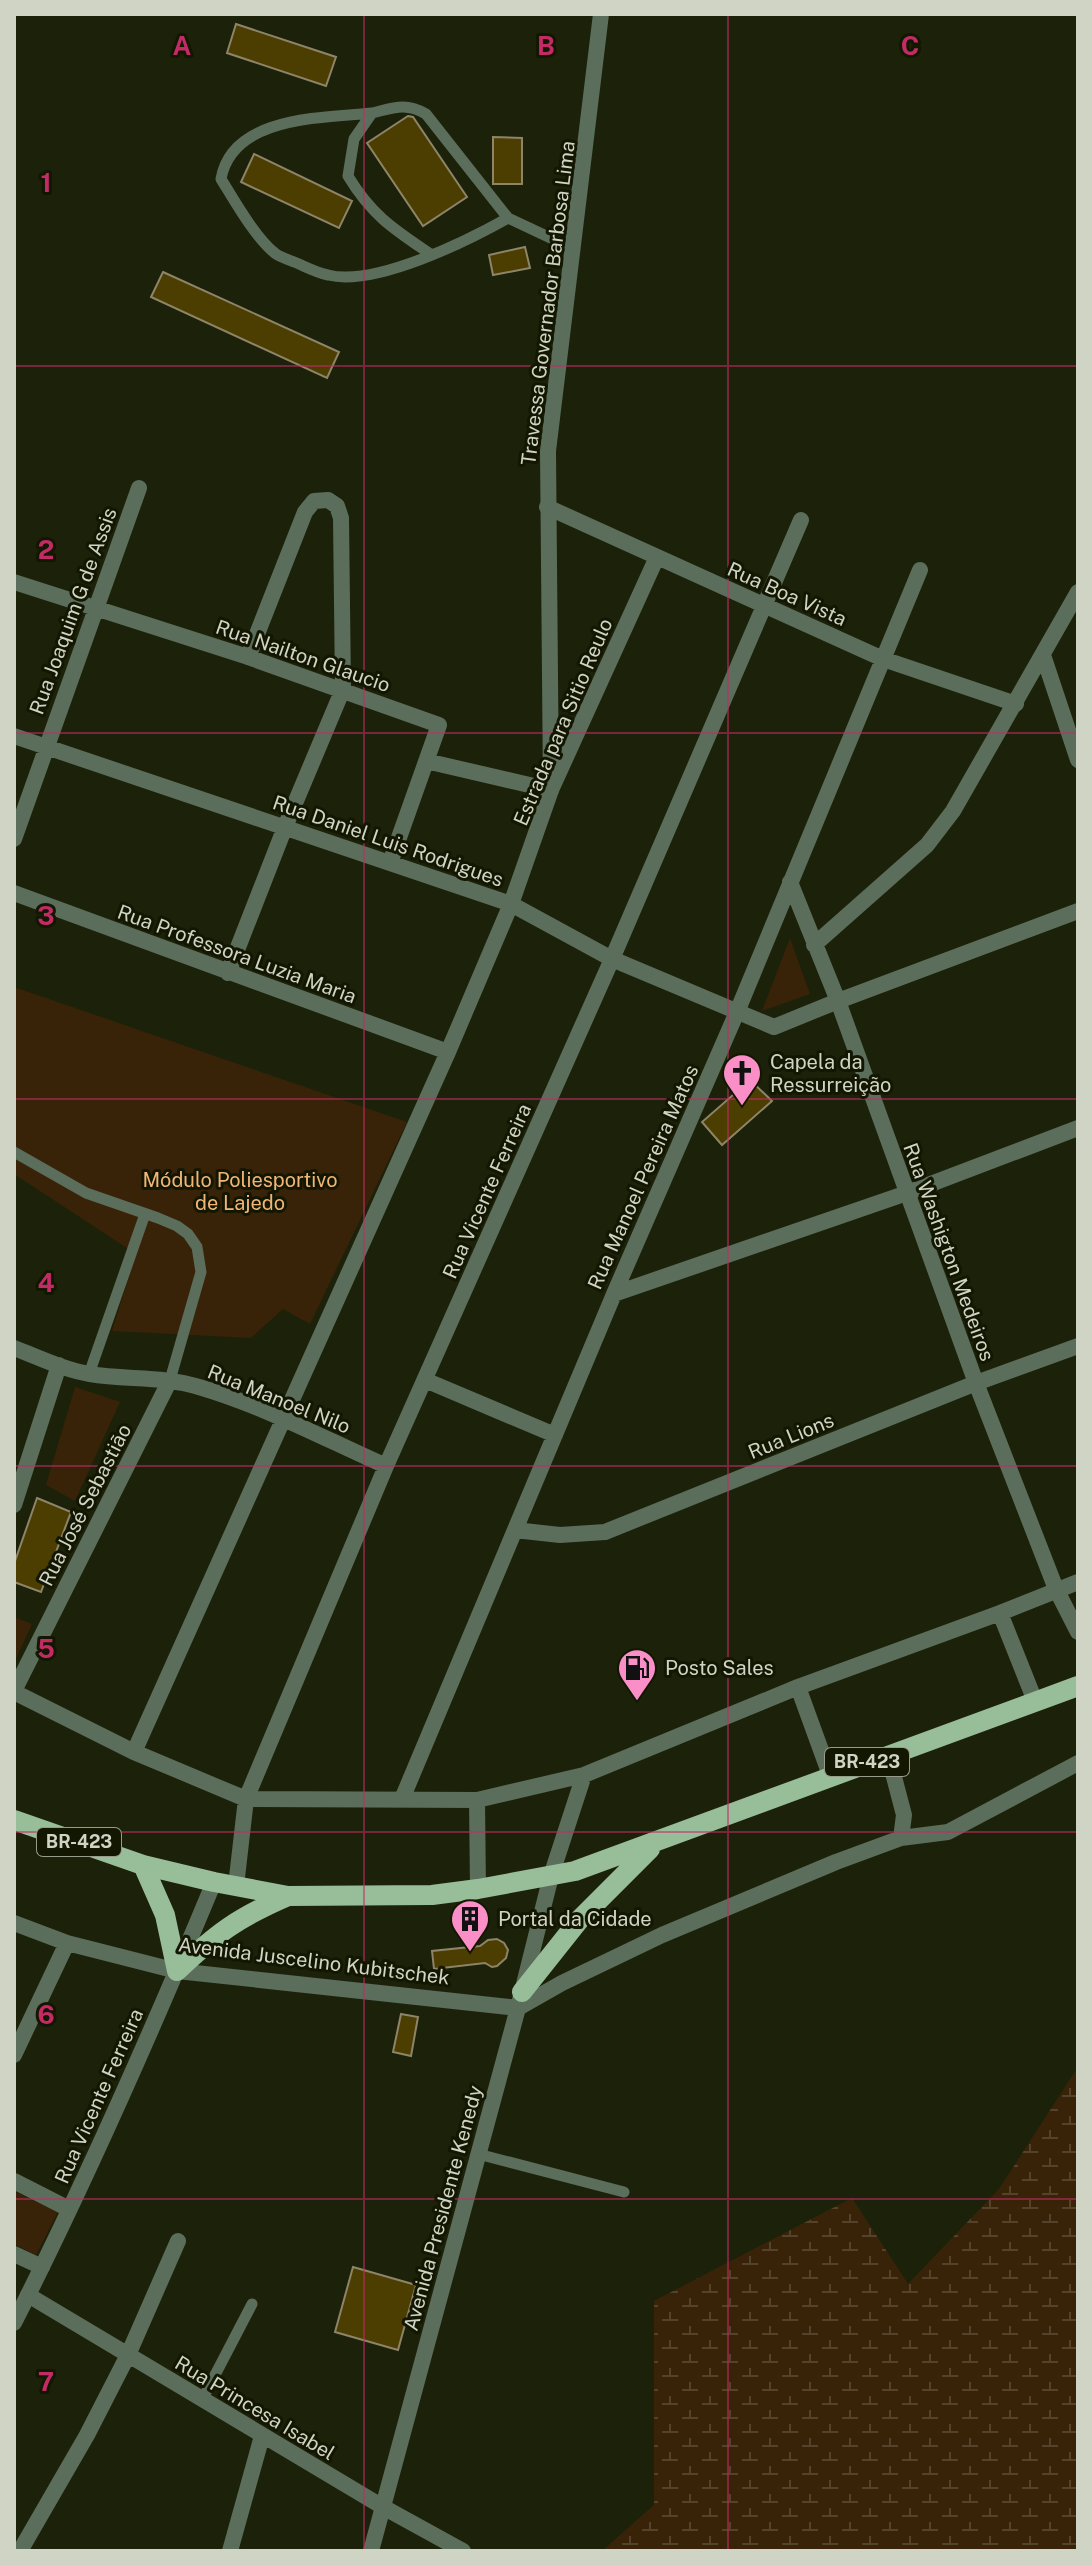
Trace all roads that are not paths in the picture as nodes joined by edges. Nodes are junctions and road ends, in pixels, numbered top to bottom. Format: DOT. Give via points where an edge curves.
graph roads {
  1 [pos="601,14"];
  2 [pos="372,113"];
  3 [pos="508,218"];
  4 [pos="574,249"];
  5 [pos="432,255"];
  6 [pos="139,488"];
  7 [pos="547,507"];
  8 [pos="801,520"];
  9 [pos="657,557"];
  10 [pos="920,570"];
  11 [pos="14,582"];
  12 [pos="1078,592"];
  13 [pos="763,606"];
  14 [pos="97,610"];
  15 [pos="1043,655"];
  16 [pos="248,657"];
  17 [pos="883,659"];
  18 [pos="343,689"];
  19 [pos="1016,704"];
  20 [pos="14,736"];
  21 [pos="45,747"];
  22 [pos="1078,760"];
  23 [pos="426,761"];
  24 [pos="551,790"];
  25 [pos="285,827"];
  26 [pos="14,839"];
  27 [pos="390,863"];
  28 [pos="790,882"];
  29 [pos="14,893"];
  30 [pos="511,904"];
  31 [pos="1078,911"];
  32 [pos="814,945"];
  33 [pos="612,959"];
  34 [pos="228,973"];
  35 [pos="838,1001"];
  36 [pos="737,1012"];
  37 [pos="448,1052"];
  38 [pos="1078,1128"];
  39 [pos="14,1152"];
  40 [pos="907,1193"];
  41 [pos="145,1214"];
  42 [pos="614,1294"];
  43 [pos="1078,1346"];
  44 [pos="14,1348"];
  45 [pos="59,1365"];
  46 [pos="89,1374"];
  47 [pos="170,1380"];
  48 [pos="425,1380"];
  49 [pos="976,1383"];
  50 [pos="284,1420"];
  51 [pos="555,1435"];
  52 [pos="386,1466"];
  53 [pos="14,1505"];
  54 [pos="515,1530"];
  55 [pos="1078,1582"];
  56 [pos="1056,1589"];
  57 [pos="1000,1613"];
  58 [pos="1078,1632"];
  59 [pos="1078,1686"];
  60 [pos="798,1687"];
  61 [pos="14,1691"];
  62 [pos="1035,1701"];
  63 [pos="134,1752"];
  64 [pos="888,1754"];
  65 [pos="1078,1763"];
  66 [pos="584,1775"];
  67 [pos="830,1775"];
  68 [pos="246,1799"];
  69 [pos="402,1799"];
  70 [pos="477,1800"];
  71 [pos="14,1820"];
  72 [pos="901,1838"];
  73 [pos="658,1842"];
  74 [pos="143,1865"];
  75 [pos="551,1876"];
  76 [pos="214,1882"];
  77 [pos="236,1886"];
  78 [pos="478,1889"];
  79 [pos="288,1896"];
  80 [pos="14,1923"];
  81 [pos="67,1943"];
  82 [pos="177,1971"];
  83 [pos="520,2000"];
  84 [pos="14,2055"];
  85 [pos="478,2154"];
  86 [pos="14,2181"];
  87 [pos="624,2192"];
  88 [pos="69,2209"];
  89 [pos="178,2241"];
  90 [pos="14,2254"];
  91 [pos="42,2267"];
  92 [pos="28,2295"];
  93 [pos="252,2304"];
  94 [pos="14,2323"];
  95 [pos="128,2355"];
  96 [pos="202,2400"];
  97 [pos="262,2436"];
  98 [pos="383,2507"];
  99 [pos="20,2551"];
  100 [pos="230,2551"];
  101 [pos="371,2551"];
  102 [pos="463,2551"];
  1 -- 4 [label="street, Travessa Governador Barbosa Lima"];
  2 -- 3 [label="lane" via="414,107 426,114"];
  2 -- 5 [label="lane" via="354,139 348,176 381,220"];
  2 -- 5 [label="lane" via="276,125 248,137 224,163 221,179 276,254 329,276 374,273"];
  3 -- 4 [label="lane"];
  3 -- 5 [label="lane"];
  4 -- 7 [label="street, Travessa Governador Barbosa Lima" via="548,451"];
  6 -- 14 [label="street, Rua Joaquim G de Assis"];
  7 -- 9 [label="street, Rua Boa Vista"];
  7 -- 24 [label="street, Travessa Governador Barbosa Lima"];
  8 -- 13 [label="street, Rua Vicente Ferreira"];
  9 -- 13 [label="street, Rua Boa Vista"];
  9 -- 24 [label="street, Estrada para Sitio Reulo"];
  10 -- 17 [label="street, Rua Manoel Pereira Matos"];
  11 -- 14 [label="street, Rua Nailton Glaucio"];
  12 -- 15 [label="street"];
  13 -- 17 [label="street, Rua Boa Vista"];
  13 -- 33 [label="street, Rua Vicente Ferreira"];
  14 -- 16 [label="street, Rua Nailton Glaucio"];
  14 -- 21 [label="street, Rua Joaquim G de Assis"];
  15 -- 19 [label="street"];
  15 -- 22 [label="street"];
  16 -- 18 [label="street, Rua Nailton Glaucio"];
  16 -- 18 [label="street" via="305,512 314,501 328,500 341,518"];
  17 -- 19 [label="street, Rua Boa Vista"];
  17 -- 28 [label="street, Rua Manoel Pereira Matos"];
  18 -- 23 [label="street, Rua Nailton Glaucio" via="439,725"];
  18 -- 25 [label="street"];
  19 -- 32 [label="street" via="927,845"];
  20 -- 21 [label="street, Rua Daniel Luis Rodrigues"];
  21 -- 25 [label="street, Rua Daniel Luis Rodrigues"];
  21 -- 26 [label="street, Rua Joaquim G de Assis"];
  23 -- 24 [label="street"];
  23 -- 27 [label="street, Rua Nailton Glaucio"];
  24 -- 30 [label="street, Estrada para Sitio Reulo"];
  25 -- 27 [label="street, Rua Daniel Luis Rodrigues"];
  25 -- 34 [label="street"];
  27 -- 30 [label="street, Rua Daniel Luis Rodrigues"];
  28 -- 32 [label="street, Rua Washigton Medeiros"];
  28 -- 36 [label="street, Rua Manoel Pereira Matos"];
  29 -- 34 [label="street, Rua Professora Luzia Maria"];
  30 -- 33 [label="street, Rua Daniel Luis Rodrigues"];
  30 -- 37 [label="street"];
  31 -- 35 [label="street, Rua Daniel Luis Rodrigues"];
  32 -- 35 [label="street, Rua Washigton Medeiros"];
  33 -- 36 [label="street, Rua Daniel Luis Rodrigues"];
  33 -- 48 [label="street, Rua Vicente Ferreira"];
  34 -- 37 [label="street, Rua Professora Luzia Maria"];
  35 -- 36 [label="street, Rua Daniel Luis Rodrigues" via="774,1027"];
  35 -- 40 [label="street, Rua Washigton Medeiros"];
  36 -- 42 [label="street, Rua Manoel Pereira Matos"];
  37 -- 50 [label="street"];
  38 -- 40 [label="street"];
  39 -- 41 [label="lane" via="86,1193"];
  40 -- 42 [label="street"];
  40 -- 49 [label="street, Rua Washigton Medeiros"];
  41 -- 46 [label="lane"];
  41 -- 47 [label="lane" via="188,1234 201,1260"];
  42 -- 51 [label="street, Rua Manoel Pereira Matos"];
  43 -- 49 [label="street, Rua Lions"];
  44 -- 45 [label="street, Rua Manoel Nilo"];
  45 -- 46 [label="street, Rua Manoel Nilo"];
  45 -- 53 [label="street"];
  46 -- 47 [label="street, Rua Manoel Nilo"];
  47 -- 50 [label="street, Rua Manoel Nilo"];
  47 -- 61 [label="street, Rua José Sebastião"];
  48 -- 51 [label="street"];
  48 -- 52 [label="street, Rua Vicente Ferreira"];
  49 -- 54 [label="street, Rua Lions" via="605,1532"];
  49 -- 56 [label="street, Rua Washigton Medeiros"];
  50 -- 52 [label="street, Rua Manoel Nilo"];
  50 -- 63 [label="street"];
  51 -- 54 [label="street, Rua Manoel Pereira Matos"];
  52 -- 68 [label="street, Rua Vicente Ferreira"];
  54 -- 69 [label="street, Rua Manoel Pereira Matos"];
  55 -- 56 [label="street"];
  56 -- 57 [label="street"];
  56 -- 58 [label="street, Rua Washigton Medeiros"];
  57 -- 60 [label="street"];
  57 -- 62 [label="street"];
  59 -- 62 [label="main road, BR-423"];
  60 -- 66 [label="street"];
  60 -- 67 [label="street"];
  61 -- 63 [label="street"];
  62 -- 64 [label="main road, BR-423"];
  63 -- 68 [label="street"];
  64 -- 67 [label="main road, BR-423"];
  64 -- 72 [label="street" via="904,1815"];
  65 -- 72 [label="street" via="948,1832"];
  66 -- 70 [label="street"];
  66 -- 75 [label="street, Avenida Presidente Kenedy"];
  67 -- 73 [label="main road, BR-423"];
  68 -- 69 [label="street"];
  68 -- 77 [label="street, Rua Vicente Ferreira"];
  69 -- 70 [label="street"];
  70 -- 78 [label="street"];
  71 -- 74 [label="main road, BR-423"];
  72 -- 83 [label="street" via="662,1935"];
  73 -- 75 [label="main road, BR-423"];
  73 -- 83 [label="main road" via="580,1919"];
  74 -- 76 [label="main road, BR-423"];
  74 -- 82 [label="main road" via="165,1915"];
  75 -- 78 [label="main road, BR-423"];
  75 -- 83 [label="street, Avenida Presidente Kenedy"];
  76 -- 77 [label="main road, BR-423"];
  76 -- 82 [label="street, Rua Vicente Ferreira"];
  77 -- 79 [label="main road, BR-423"];
  78 -- 79 [label="main road, BR-423" via="432,1895"];
  79 -- 82 [label="main road" via="223,1929"];
  80 -- 81 [label="street, Avenida Juscelino Kubitschek"];
  81 -- 82 [label="street, Avenida Juscelino Kubitschek"];
  81 -- 84 [label="street"];
  82 -- 83 [label="street, Avenida Juscelino Kubitschek"];
  82 -- 88 [label="street, Rua Vicente Ferreira"];
  83 -- 85 [label="street, Avenida Presidente Kenedy"];
  85 -- 87 [label="lane"];
  85 -- 98 [label="street, Avenida Presidente Kenedy"];
  86 -- 88 [label="street"];
  88 -- 91 [label="street, Rua Vicente Ferreira"];
  89 -- 95 [label="street"];
  90 -- 91 [label="street"];
  91 -- 92 [label="street, Rua Vicente Ferreira"];
  92 -- 94 [label="street, Rua Vicente Ferreira"];
  92 -- 95 [label="street, Rua Princesa Isabel"];
  93 -- 96 [label="lane"];
  95 -- 96 [label="street, Rua Princesa Isabel"];
  95 -- 99 [label="street"];
  96 -- 97 [label="street, Rua Princesa Isabel"];
  97 -- 98 [label="street, Rua Princesa Isabel"];
  97 -- 100 [label="street"];
  98 -- 101 [label="street, Avenida Presidente Kenedy"];
  98 -- 102 [label="street, Rua Princesa Isabel"];
}
